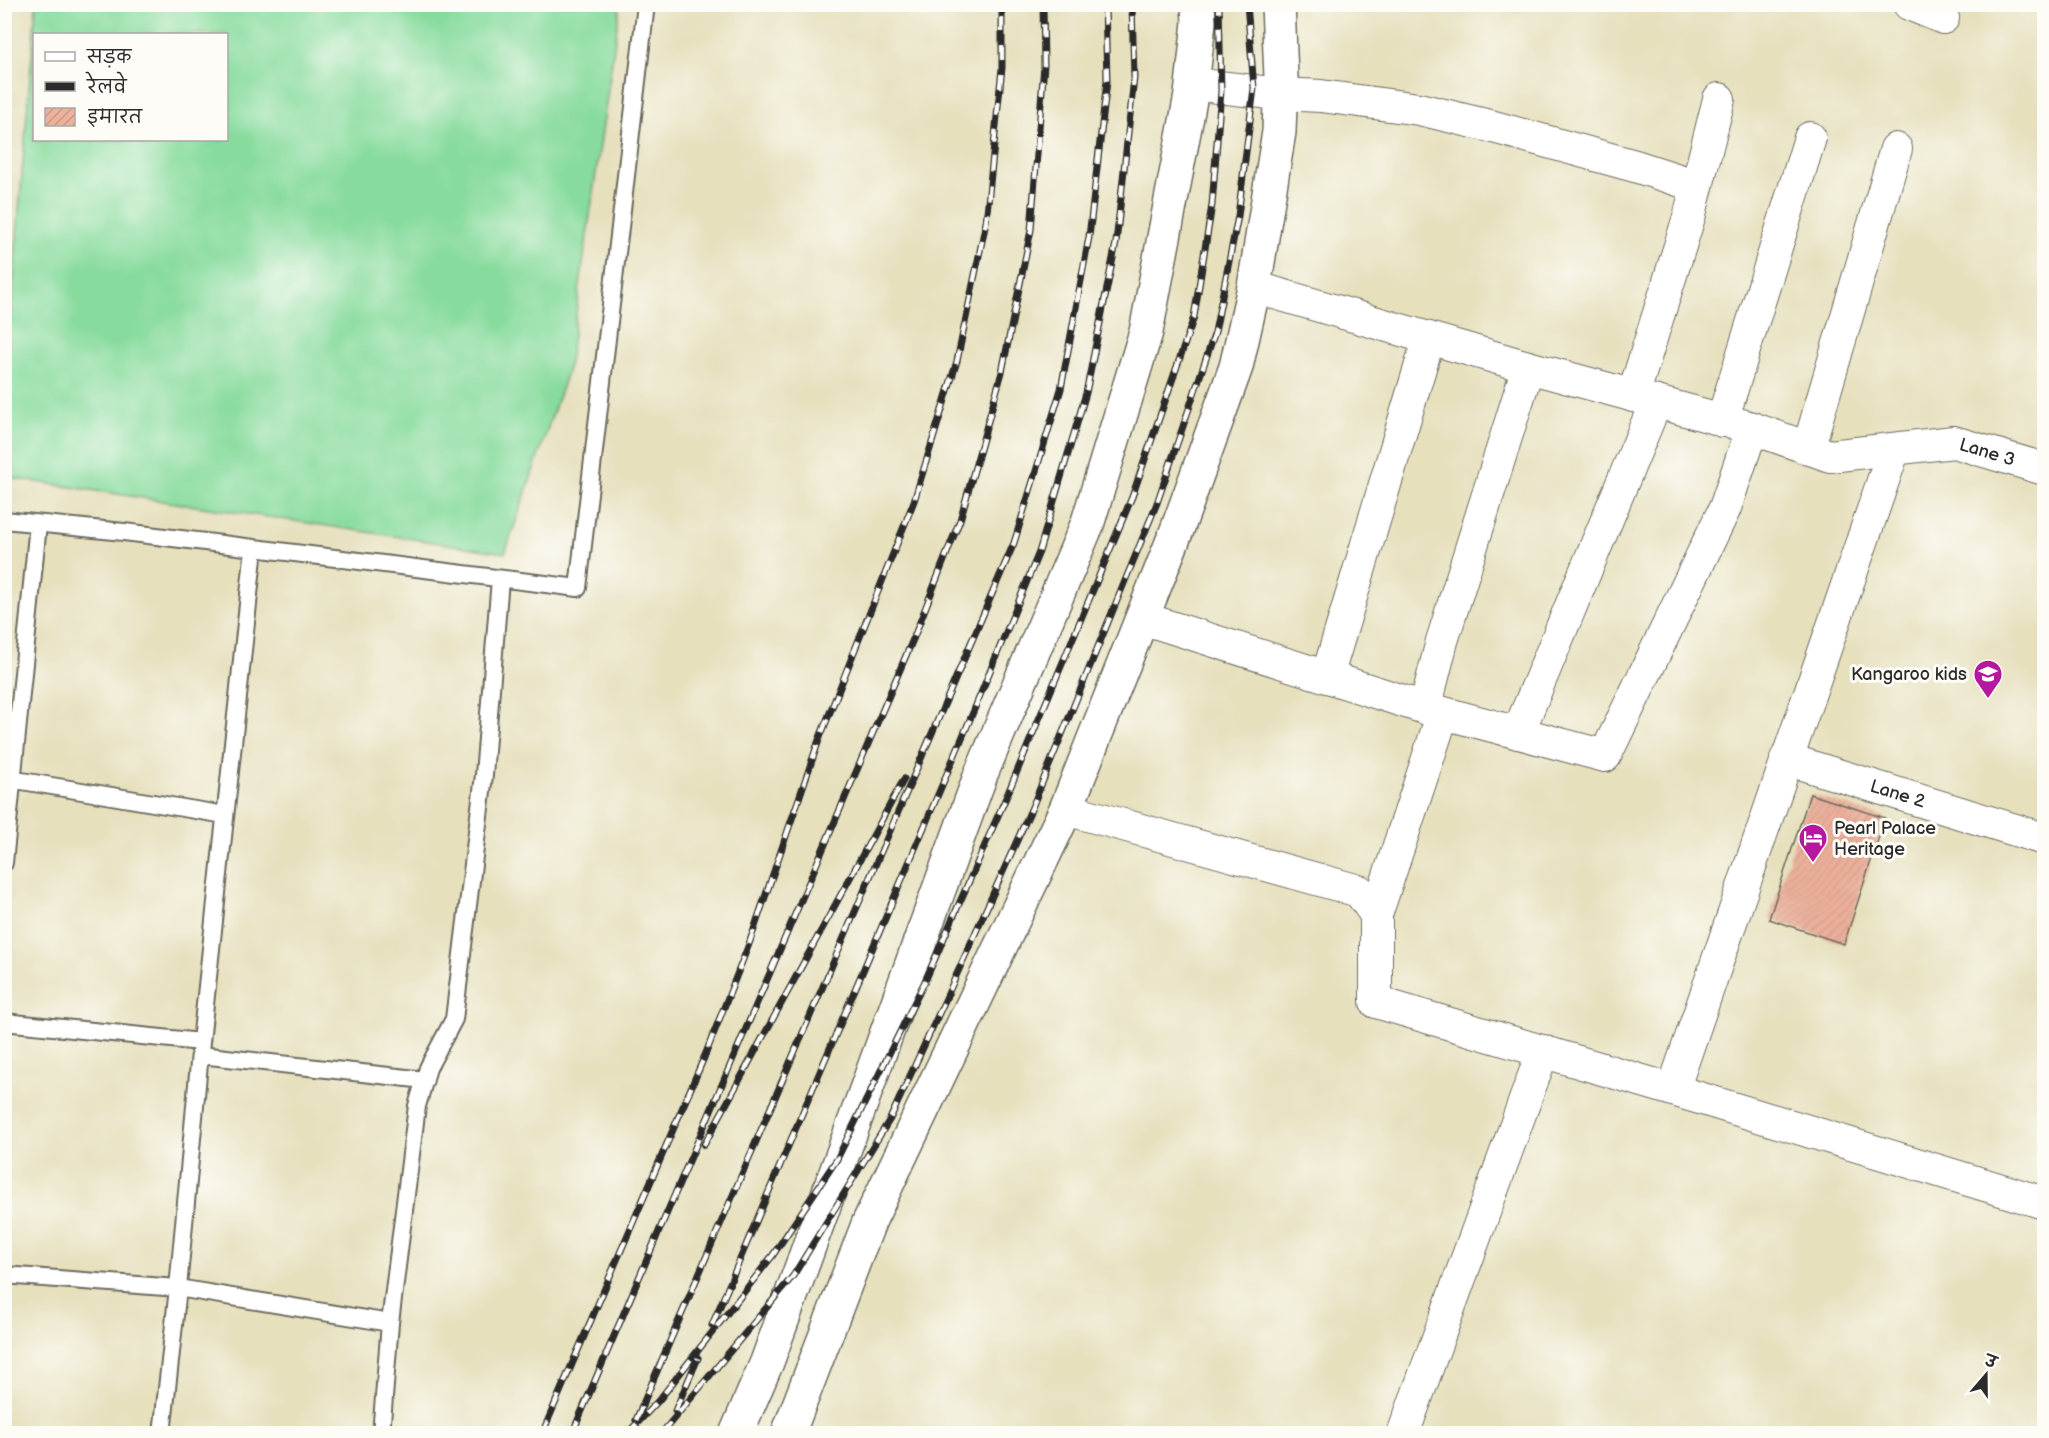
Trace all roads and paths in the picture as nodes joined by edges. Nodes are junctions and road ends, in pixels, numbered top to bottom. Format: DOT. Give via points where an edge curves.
graph roads {
  1 [pos="646,4"];
  2 [pos="1198,4"];
  3 [pos="1278,4"];
  4 [pos="1909,4"];
  5 [pos="1943,18"];
  6 [pos="1192,84"];
  7 [pos="1280,94"];
  8 [pos="1719,99"];
  9 [pos="1810,138"];
  10 [pos="1896,149"];
  11 [pos="1696,186"];
  12 [pos="1254,287"];
  13 [pos="1429,338"];
  14 [pos="1528,367"];
  15 [pos="1644,399"];
  16 [pos="1722,421"];
  17 [pos="1752,428"];
  18 [pos="1808,449"];
  19 [pos="1894,449"];
  20 [pos="2044,469"];
  21 [pos="4,520"];
  22 [pos="38,524"];
  23 [pos="254,548"];
  24 [pos="500,579"];
  25 [pos="1142,618"];
  26 [pos="1327,677"];
  27 [pos="1434,710"];
  28 [pos="1518,733"];
  29 [pos="1786,759"];
  30 [pos="9,778"];
  31 [pos="1066,809"];
  32 [pos="225,815"];
  33 [pos="2044,839"];
  34 [pos="4,864"];
  35 [pos="1376,915"];
  36 [pos="4,1022"];
  37 [pos="200,1048"];
  38 [pos="1544,1052"];
  39 [pos="425,1080"];
  40 [pos="1673,1090"];
  41 [pos="2044,1203"];
  42 [pos="4,1275"];
  43 [pos="178,1288"];
  44 [pos="390,1323"];
  45 [pos="162,1434"];
  46 [pos="381,1434"];
  47 [pos="736,1434"];
  48 [pos="788,1434"];
  49 [pos="1403,1434"];
  1 -- 24 [label="lane" via="578,588"];
  2 -- 6 [label="street"];
  3 -- 7 [label="street"];
  4 -- 5 [label="street"];
  6 -- 7 [label="street"];
  6 -- 47 [label="street" via="1146,332 1087,525 981,774 767,1362"];
  7 -- 11 [label="street" via="1419,110 1490,126"];
  7 -- 12 [label="street" via="1279,132"];
  8 -- 11 [label="street"];
  9 -- 16 [label="street"];
  10 -- 18 [label="street"];
  11 -- 15 [label="street"];
  12 -- 13 [label="street, Lane 3"];
  12 -- 25 [label="street" via="1236,367"];
  13 -- 14 [label="street, Lane 3"];
  13 -- 26 [label="street"];
  14 -- 15 [label="street, Lane 3"];
  14 -- 27 [label="street" via="1442,641"];
  15 -- 16 [label="street, Lane 3"];
  15 -- 28 [label="street"];
  16 -- 17 [label="street, Lane 3"];
  17 -- 18 [label="street, Lane 3"];
  17 -- 28 [label="street" via="1725,508 1605,756"];
  18 -- 19 [label="street, Lane 3" via="1830,456"];
  19 -- 20 [label="street, Lane 3" via="1954,442"];
  19 -- 29 [label="street"];
  21 -- 22 [label="lane"];
  22 -- 23 [label="lane"];
  22 -- 30 [label="lane"];
  23 -- 24 [label="lane"];
  23 -- 32 [label="lane"];
  24 -- 39 [label="lane" via="484,775 454,1019"];
  25 -- 26 [label="street"];
  25 -- 31 [label="street"];
  26 -- 27 [label="street"];
  27 -- 28 [label="street"];
  27 -- 35 [label="street"];
  29 -- 33 [label="street, Lane 2"];
  29 -- 40 [label="street"];
  30 -- 32 [label="lane"];
  30 -- 34 [label="lane"];
  31 -- 35 [label="street" via="1359,891"];
  31 -- 48 [label="street" via="869,1222"];
  32 -- 37 [label="lane"];
  35 -- 38 [label="street" via="1376,1002"];
  36 -- 37 [label="lane"];
  37 -- 39 [label="lane"];
  37 -- 43 [label="lane"];
  38 -- 40 [label="street"];
  38 -- 49 [label="street"];
  39 -- 44 [label="lane" via="417,1106"];
  40 -- 41 [label="street"];
  42 -- 43 [label="lane"];
  43 -- 44 [label="lane"];
  43 -- 45 [label="lane"];
  44 -- 46 [label="lane"];
}
